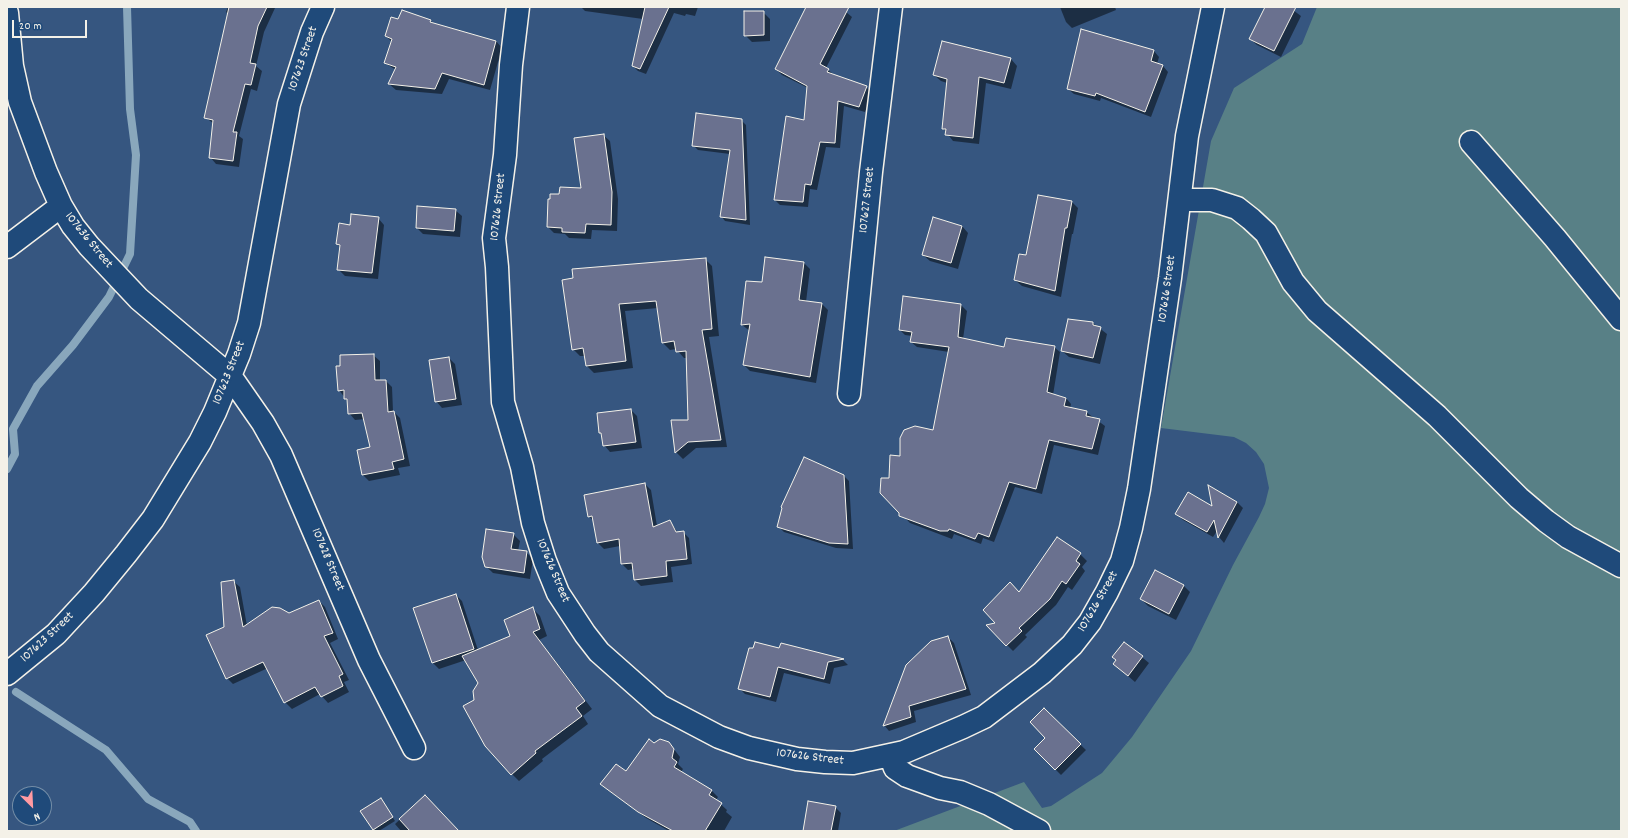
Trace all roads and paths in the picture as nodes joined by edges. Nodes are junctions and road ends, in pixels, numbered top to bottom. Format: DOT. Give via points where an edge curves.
graph roads {
  1 [pos="323,7"];
  2 [pos="518,7"];
  3 [pos="891,7"];
  4 [pos="1213,7"];
  5 [pos="7,13"];
  6 [pos="1471,142"];
  7 [pos="1180,200"];
  8 [pos="61,206"];
  9 [pos="7,247"];
  10 [pos="1621,319"];
  11 [pos="231,377"];
  12 [pos="849,394"];
  13 [pos="1621,566"];
  14 [pos="7,674"];
  15 [pos="414,748"];
  16 [pos="890,755"];
  17 [pos="1039,831"];
  1 -- 11 [label="street, 107623 Street" via="310,38 289,104 249,323"];
  2 -- 16 [label="street, 107626 Street" via="505,155 494,238 503,402 522,467 533,523 558,593 584,634 618,670 660,706 698,727 749,748 797,759 853,763"];
  3 -- 12 [label="street, 107627 Street" via="870,172"];
  4 -- 7 [label="street, 107626 Street" via="1187,136"];
  5 -- 8 [label="street, 107636 Street" via="12,66 20,102"];
  6 -- 10 [label="street" via="1555,238"];
  7 -- 13 [label="street" via="1212,200 1237,208 1251,219 1266,234 1293,282 1322,316 1437,416 1546,522"];
  7 -- 16 [label="street, 107626 Street" via="1132,528 1122,561 1107,592 1090,622 1072,645 1042,673 999,706 963,727"];
  8 -- 9 [label="street"];
  8 -- 11 [label="street, 107636 Street" via="73,226 139,299"];
  11 -- 14 [label="street, 107623 Street" via="200,442 153,519 94,593 56,634"];
  11 -- 15 [label="street, 107628 Street" via="263,423 281,455 369,660"];
  16 -- 17 [label="street" via="895,768 907,776 989,804"];
}
